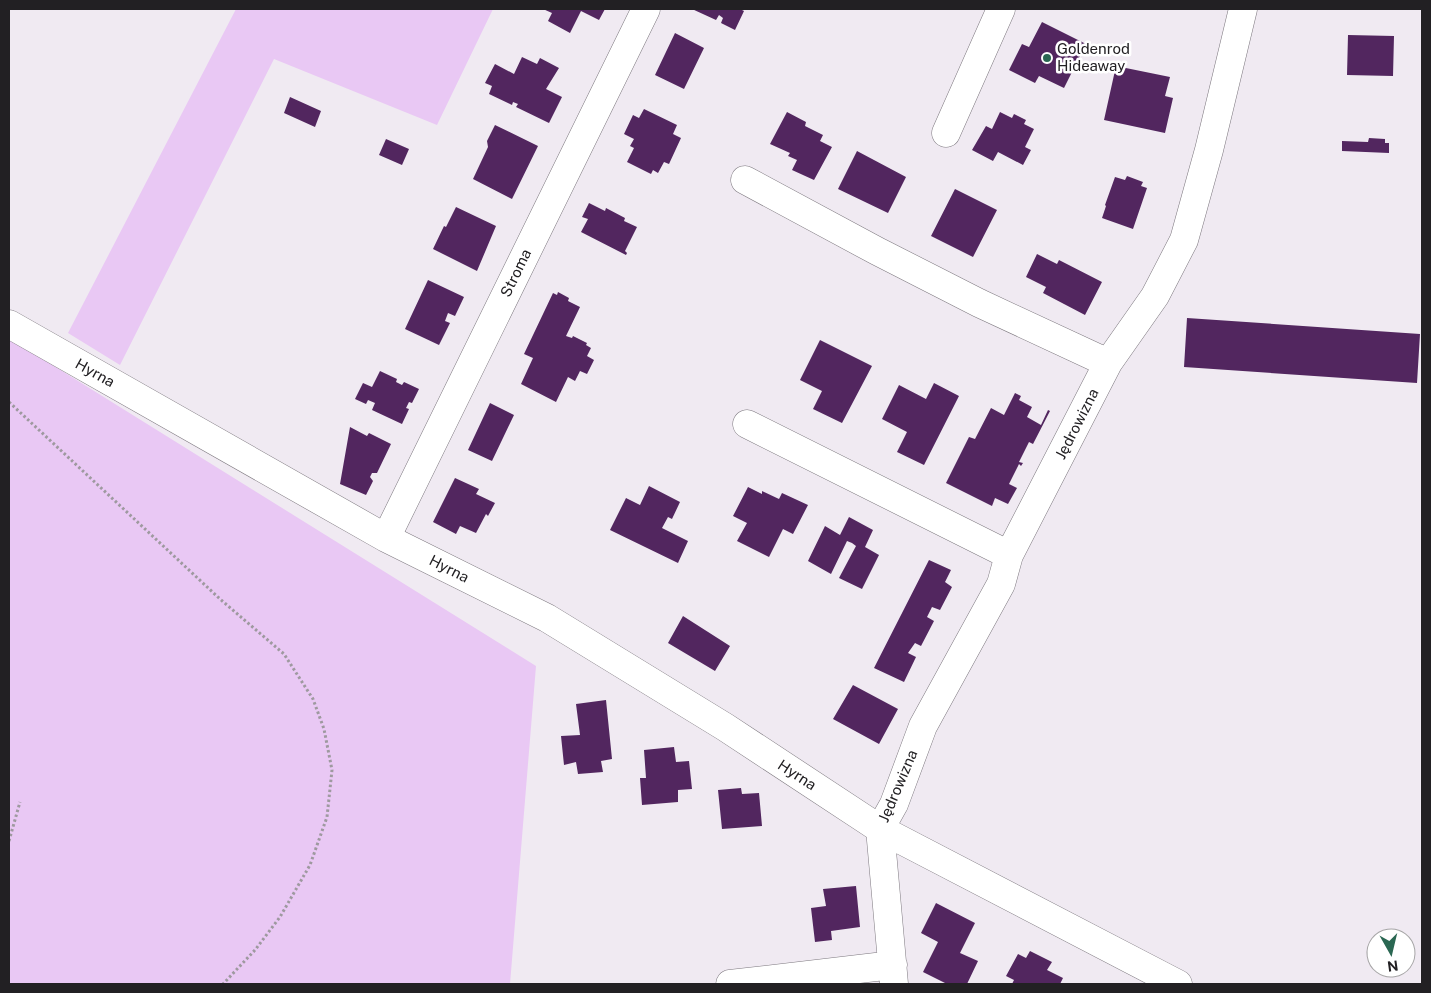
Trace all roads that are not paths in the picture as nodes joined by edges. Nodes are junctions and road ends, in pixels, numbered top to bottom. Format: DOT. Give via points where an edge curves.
graph roads {
  1 [pos="646,9"];
  2 [pos="1001,9"];
  3 [pos="1243,9"];
  4 [pos="946,133"];
  5 [pos="745,180"];
  6 [pos="9,324"];
  7 [pos="1108,363"];
  8 [pos="748,424"];
  9 [pos="386,538"];
  10 [pos="1009,555"];
  11 [pos="880,829"];
  12 [pos="893,975"];
  13 [pos="730,984"];
  14 [pos="1178,984"];
  1 -- 9 [label="street, Stroma"];
  2 -- 4 [label="street"];
  3 -- 7 [label="street, Jędrowizna" via="1184,240 1155,296"];
  5 -- 7 [label="street" via="945,286"];
  6 -- 9 [label="street, Hyrna"];
  7 -- 10 [label="street, Jędrowizna"];
  8 -- 10 [label="street"];
  9 -- 11 [label="street, Hyrna" via="547,618 725,727"];
  10 -- 11 [label="street, Jędrowizna" via="1001,584 923,726 894,804"];
  11 -- 12 [label="street"];
  11 -- 14 [label="street, Hyrna"];
  12 -- 13 [label="street"];
}
